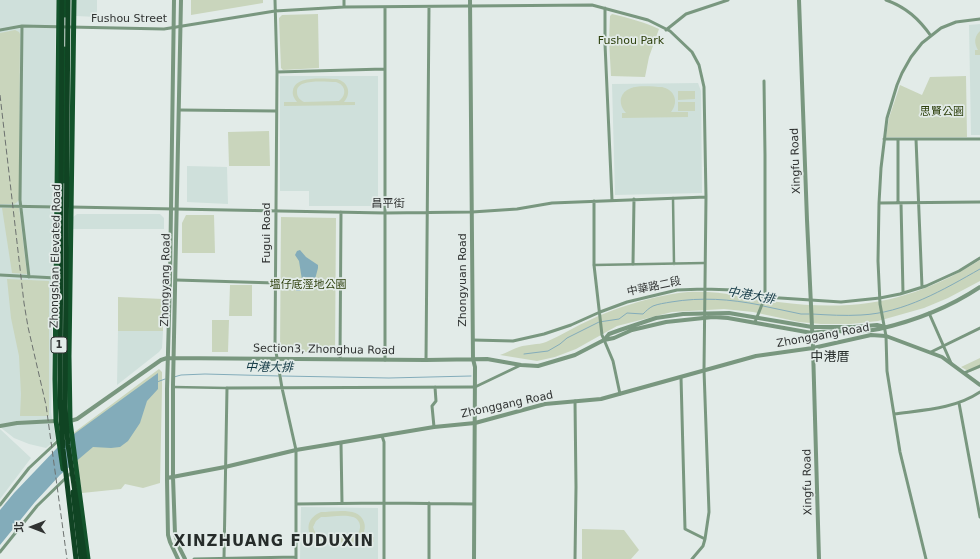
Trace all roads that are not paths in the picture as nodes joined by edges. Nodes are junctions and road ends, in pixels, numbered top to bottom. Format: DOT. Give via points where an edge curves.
graph roads {
  1 [pos="61,0"];
  2 [pos="67,0"];
  3 [pos="74,0"];
  4 [pos="174,0"];
  5 [pos="181,0"];
  6 [pos="275,0"];
  7 [pos="344,0"];
  8 [pos="470,0"];
  9 [pos="728,0"];
  10 [pos="799,0"];
  11 [pos="886,0"];
  12 [pos="470,6"];
  13 [pos="344,7"];
  14 [pos="385,7"];
  15 [pos="429,7"];
  16 [pos="605,8"];
  17 [pos="275,10"];
  18 [pos="980,19"];
  19 [pos="22,26"];
  20 [pos="59,27"];
  21 [pos="65,27"];
  22 [pos="73,27"];
  23 [pos="181,27"];
  24 [pos="174,28"];
  25 [pos="0,30"];
  26 [pos="666,30"];
  27 [pos="931,36"];
  28 [pos="384,68"];
  29 [pos="277,72"];
  30 [pos="764,81"];
  31 [pos="179,110"];
  32 [pos="276,111"];
  33 [pos="980,138"];
  34 [pos="884,139"];
  35 [pos="898,139"];
  36 [pos="916,139"];
  37 [pos="673,197"];
  38 [pos="706,197"];
  39 [pos="634,199"];
  40 [pos="612,200"];
  41 [pos="594,201"];
  42 [pos="900,202"];
  43 [pos="918,202"];
  44 [pos="980,202"];
  45 [pos="878,203"];
  46 [pos="0,206"];
  47 [pos="21,206"];
  48 [pos="57,207"];
  49 [pos="63,207"];
  50 [pos="70,207"];
  51 [pos="171,209"];
  52 [pos="176,210"];
  53 [pos="276,211"];
  54 [pos="341,212"];
  55 [pos="472,212"];
  56 [pos="385,213"];
  57 [pos="427,213"];
  58 [pos="980,258"];
  59 [pos="704,263"];
  60 [pos="633,264"];
  61 [pos="674,264"];
  62 [pos="594,265"];
  63 [pos="0,275"];
  64 [pos="29,277"];
  65 [pos="56,278"];
  66 [pos="176,280"];
  67 [pos="276,283"];
  68 [pos="922,287"];
  69 [pos="980,287"];
  70 [pos="704,289"];
  71 [pos="903,293"];
  72 [pos="880,298"];
  73 [pos="765,299"];
  74 [pos="811,302"];
  75 [pos="600,312"];
  76 [pos="929,313"];
  77 [pos="704,315"];
  78 [pos="759,316"];
  79 [pos="756,322"];
  80 [pos="885,324"];
  81 [pos="812,327"];
  82 [pos="980,328"];
  83 [pos="812,333"];
  84 [pos="886,336"];
  85 [pos="603,338"];
  86 [pos="473,340"];
  87 [pos="943,346"];
  88 [pos="813,348"];
  89 [pos="931,352"];
  90 [pos="168,358"];
  91 [pos="174,358"];
  92 [pos="277,358"];
  93 [pos="340,359"];
  94 [pos="473,359"];
  95 [pos="385,360"];
  96 [pos="426,360"];
  97 [pos="951,363"];
  98 [pos="521,365"];
  99 [pos="980,366"];
  100 [pos="704,370"];
  101 [pos="964,373"];
  102 [pos="681,377"];
  103 [pos="980,385"];
  104 [pos="173,386"];
  105 [pos="475,386"];
  106 [pos="435,387"];
  107 [pos="227,388"];
  108 [pos="282,388"];
  109 [pos="980,392"];
  110 [pos="620,394"];
  111 [pos="575,401"];
  112 [pos="960,403"];
  113 [pos="894,414"];
  114 [pos="63,421"];
  115 [pos="70,421"];
  116 [pos="56,422"];
  117 [pos="475,423"];
  118 [pos="0,426"];
  119 [pos="434,427"];
  120 [pos="64,428"];
  121 [pos="382,436"];
  122 [pos="65,438"];
  123 [pos="59,440"];
  124 [pos="341,443"];
  125 [pos="296,450"];
  126 [pos="75,467"];
  127 [pos="226,467"];
  128 [pos="70,473"];
  129 [pos="64,477"];
  130 [pos="173,477"];
  131 [pos="167,478"];
  132 [pos="342,503"];
  133 [pos="384,503"];
  134 [pos="429,503"];
  135 [pos="296,504"];
  136 [pos="474,504"];
  137 [pos="0,505"];
  138 [pos="980,517"];
  139 [pos="705,539"];
  140 [pos="0,552"];
  141 [pos="224,558"];
  142 [pos="296,558"];
  143 [pos="75,559"];
  144 [pos="81,559"];
  145 [pos="87,559"];
  146 [pos="178,559"];
  147 [pos="185,559"];
  148 [pos="194,559"];
  149 [pos="384,559"];
  150 [pos="429,559"];
  151 [pos="474,559"];
  152 [pos="575,559"];
  153 [pos="692,559"];
  154 [pos="819,559"];
  155 [pos="926,559"];
  1 -- 20 [label="main road, 1"];
  1 -- 143 [label="highway, Zhongshan Elevated Road / 1, bridge" via="60,400"];
  2 -- 21 [label="main road, 1"];
  2 -- 145 [label="highway, Zhongshan Elevated Road / 1, bridge" via="65,407 68,445"];
  3 -- 22 [label="main road, 1"];
  4 -- 24 [label="street, Zhongyang Road"];
  5 -- 23 [label="street, Zhongyang Road"];
  6 -- 17 [label="street, Fugui Road"];
  7 -- 13 [label="street"];
  8 -- 12 [label="street, Zhongyuan Road"];
  9 -- 26 [label="street" via="686,14"];
  10 -- 74 [label="street, Xingfu Road"];
  11 -- 27 [label="street" via="908,10"];
  12 -- 15 [label="street, Fushou Street"];
  12 -- 16 [label="street, Fushou Street" via="592,5"];
  12 -- 55 [label="street, Zhongyuan Road"];
  13 -- 14 [label="street, Fushou Street"];
  13 -- 17 [label="street, Fushou Street"];
  14 -- 15 [label="street, Fushou Street"];
  14 -- 28 [label="street"];
  15 -- 57 [label="street"];
  16 -- 26 [label="street, Fushou Street" via="648,20"];
  16 -- 40 [label="street"];
  17 -- 23 [label="street, Fushou Street"];
  17 -- 29 [label="street, Fugui Road"];
  18 -- 27 [label="street" via="956,22 941,28"];
  19 -- 20 [label="street, Fushou Street"];
  19 -- 25 [label="street, Fushou Street"];
  19 -- 47 [label="street"];
  20 -- 21 [label="street, Fushou Street"];
  20 -- 48 [label="main road, 1"];
  21 -- 22 [label="street, Fushou Street"];
  21 -- 49 [label="main road, 1"];
  22 -- 24 [label="street, Fushou Street"];
  22 -- 50 [label="main road, 1"];
  23 -- 24 [label="street, Fushou Street"];
  23 -- 31 [label="street, Zhongyang Road"];
  24 -- 51 [label="street, Zhongyang Road"];
  26 -- 38 [label="street, Fushou Street" via="692,52 703,80"];
  27 -- 34 [label="street" via="911,57 902,73 887,118"];
  28 -- 29 [label="street"];
  28 -- 56 [label="street"];
  29 -- 32 [label="street, Fugui Road"];
  30 -- 73 [label="street"];
  31 -- 32 [label="street"];
  31 -- 52 [label="street, Zhongyang Road"];
  32 -- 53 [label="street, Fugui Road"];
  33 -- 36 [label="street"];
  34 -- 35 [label="street"];
  34 -- 45 [label="street"];
  35 -- 36 [label="street"];
  35 -- 42 [label="street"];
  36 -- 43 [label="street"];
  37 -- 38 [label="street, 昌平街"];
  37 -- 39 [label="street, 昌平街"];
  37 -- 61 [label="street"];
  38 -- 59 [label="street, Fushou Street"];
  39 -- 40 [label="street, 昌平街"];
  39 -- 60 [label="street"];
  40 -- 41 [label="street, 昌平街"];
  41 -- 55 [label="street, 昌平街"];
  41 -- 62 [label="street"];
  42 -- 43 [label="street"];
  42 -- 45 [label="street"];
  42 -- 71 [label="street"];
  43 -- 44 [label="street"];
  43 -- 68 [label="street"];
  45 -- 72 [label="street"];
  46 -- 47 [label="street, 昌平街"];
  47 -- 48 [label="street, 昌平街"];
  47 -- 64 [label="street"];
  48 -- 49 [label="street, 昌平街"];
  48 -- 65 [label="main road, 1"];
  49 -- 50 [label="street, 昌平街"];
  49 -- 114 [label="main road, 1"];
  50 -- 51 [label="street, 昌平街"];
  50 -- 115 [label="main road, 1"];
  51 -- 52 [label="street, 昌平街"];
  51 -- 90 [label="street, Zhongyang Road"];
  52 -- 53 [label="street, 昌平街"];
  52 -- 66 [label="street, Zhongyang Road"];
  53 -- 54 [label="street, 昌平街"];
  53 -- 67 [label="street, Fugui Road"];
  54 -- 56 [label="street, 昌平街"];
  54 -- 93 [label="street"];
  55 -- 57 [label="street, 昌平街"];
  55 -- 86 [label="street, Zhongyuan Road"];
  56 -- 57 [label="street, 昌平街"];
  56 -- 95 [label="street"];
  57 -- 96 [label="street"];
  58 -- 68 [label="street, 中華路二段"];
  59 -- 61 [label="street"];
  59 -- 70 [label="street, Fushou Street"];
  60 -- 61 [label="street"];
  60 -- 62 [label="street"];
  62 -- 75 [label="street"];
  63 -- 64 [label="street"];
  64 -- 65 [label="street"];
  65 -- 116 [label="main road, 1"];
  66 -- 67 [label="street"];
  66 -- 91 [label="street, Zhongyang Road"];
  67 -- 92 [label="street, Fugui Road"];
  68 -- 71 [label="street, 中華路二段"];
  69 -- 76 [label="street"];
  70 -- 73 [label="street, 中華路二段" via="734,290"];
  70 -- 75 [label="street, 中華路二段" via="677,290 627,302"];
  70 -- 77 [label="street, Fushou Street"];
  71 -- 72 [label="street, 中華路二段"];
  72 -- 74 [label="street, 中華路二段"];
  72 -- 80 [label="street"];
  73 -- 74 [label="street, 中華路二段"];
  73 -- 78 [label="street"];
  74 -- 81 [label="street, Xingfu Road"];
  75 -- 85 [label="street"];
  75 -- 86 [label="street, 中華路二段" via="572,325 513,341"];
  76 -- 80 [label="street"];
  76 -- 87 [label="street"];
  77 -- 78 [label="street" via="729,313"];
  77 -- 79 [label="street"];
  77 -- 85 [label="street, Section3, Zhonghua Road" via="659,323 614,338"];
  77 -- 100 [label="street, Fushou Street"];
  78 -- 79 [label="street"];
  78 -- 81 [label="street"];
  79 -- 83 [label="street"];
  80 -- 81 [label="street"];
  80 -- 83 [label="street" via="879,329"];
  80 -- 84 [label="street"];
  81 -- 83 [label="street, Xingfu Road"];
  82 -- 87 [label="street"];
  83 -- 88 [label="street, Xingfu Road"];
  84 -- 88 [label="street, Zhonggang Road" via="871,335"];
  84 -- 89 [label="street, Zhonggang Road"];
  84 -- 113 [label="street" via="887,371"];
  85 -- 98 [label="street, Section3, Zhonghua Road" via="569,358 544,365"];
  85 -- 110 [label="street" via="613,361"];
  86 -- 94 [label="street, Zhongyuan Road"];
  87 -- 89 [label="street"];
  87 -- 97 [label="street"];
  88 -- 100 [label="street, Zhonggang Road" via="756,356"];
  88 -- 154 [label="street, Xingfu Road"];
  89 -- 97 [label="street, Zhonggang Road"];
  90 -- 91 [label="street, Section3, Zhonghua Road"];
  90 -- 115 [label="street" via="161,360 77,419"];
  90 -- 131 [label="street, Zhongyang Road"];
  91 -- 92 [label="street, Section3, Zhonghua Road"];
  91 -- 104 [label="street, Zhongyang Road"];
  92 -- 93 [label="street, Section3, Zhonghua Road"];
  92 -- 108 [label="street, Fugui Road"];
  93 -- 95 [label="street, Section3, Zhonghua Road"];
  94 -- 96 [label="street, Section3, Zhonghua Road"];
  94 -- 98 [label="street, Section3, Zhonghua Road"];
  94 -- 105 [label="street, Zhongyuan Road"];
  95 -- 96 [label="street, Section3, Zhonghua Road"];
  97 -- 101 [label="street, Zhonggang Road"];
  98 -- 105 [label="street"];
  99 -- 101 [label="street"];
  100 -- 102 [label="street, Zhonggang Road"];
  100 -- 139 [label="street, Fushou Street" via="709,512"];
  101 -- 103 [label="street, Zhonggang Road"];
  102 -- 110 [label="street, Zhonggang Road"];
  102 -- 139 [label="street" via="685,528"];
  104 -- 107 [label="street"];
  104 -- 130 [label="street, Zhongyang Road"];
  105 -- 106 [label="street"];
  105 -- 117 [label="street, Zhongyuan Road"];
  106 -- 108 [label="street"];
  106 -- 119 [label="street" via="436,401 432,406"];
  107 -- 108 [label="street"];
  107 -- 127 [label="street"];
  108 -- 125 [label="street, Fugui Road"];
  109 -- 112 [label="street"];
  110 -- 111 [label="street, Zhonggang Road" via="601,399"];
  111 -- 117 [label="street, Zhonggang Road" via="539,405"];
  111 -- 152 [label="street"];
  112 -- 113 [label="street"];
  112 -- 138 [label="street"];
  113 -- 155 [label="street" via="900,452"];
  114 -- 115 [label="street"];
  114 -- 116 [label="street"];
  114 -- 120 [label="main road, 1"];
  115 -- 126 [label="main road, 1"];
  116 -- 118 [label="street"];
  116 -- 123 [label="main road, 1"];
  117 -- 119 [label="street, Zhonggang Road"];
  117 -- 136 [label="street, Zhongyuan Road"];
  119 -- 121 [label="street, Zhonggang Road"];
  120 -- 122 [label="main road, 1, bridge"];
  120 -- 129 [label="main road, 1, bridge"];
  121 -- 124 [label="street, Zhonggang Road"];
  121 -- 133 [label="street"];
  122 -- 126 [label="main road, 1, bridge"];
  122 -- 128 [label="main road, 1, bridge"];
  123 -- 129 [label="main road, 1, bridge"];
  123 -- 137 [label="street" via="29,468"];
  124 -- 125 [label="street, Zhonggang Road"];
  124 -- 132 [label="street"];
  125 -- 127 [label="street, Zhonggang Road"];
  125 -- 135 [label="street, Fugui Road"];
  126 -- 128 [label="street"];
  126 -- 145 [label="main road, 1"];
  127 -- 130 [label="street, Zhonggang Road"];
  127 -- 141 [label="street"];
  128 -- 129 [label="street"];
  128 -- 144 [label="highway"];
  129 -- 140 [label="street"];
  129 -- 143 [label="main road, 1"];
  130 -- 131 [label="street, Zhonggang Road"];
  130 -- 147 [label="street, Zhongyang Road" via="175,534"];
  131 -- 146 [label="street, Zhongyang Road" via="168,535"];
  132 -- 133 [label="street"];
  132 -- 135 [label="street"];
  133 -- 134 [label="street"];
  133 -- 149 [label="street"];
  134 -- 136 [label="street"];
  134 -- 150 [label="street"];
  135 -- 142 [label="street, Fugui Road"];
  136 -- 151 [label="street, Zhongyuan Road"];
  139 -- 153 [label="street" via="703,546"];
  141 -- 142 [label="street"];
  141 -- 148 [label="street"];
}
